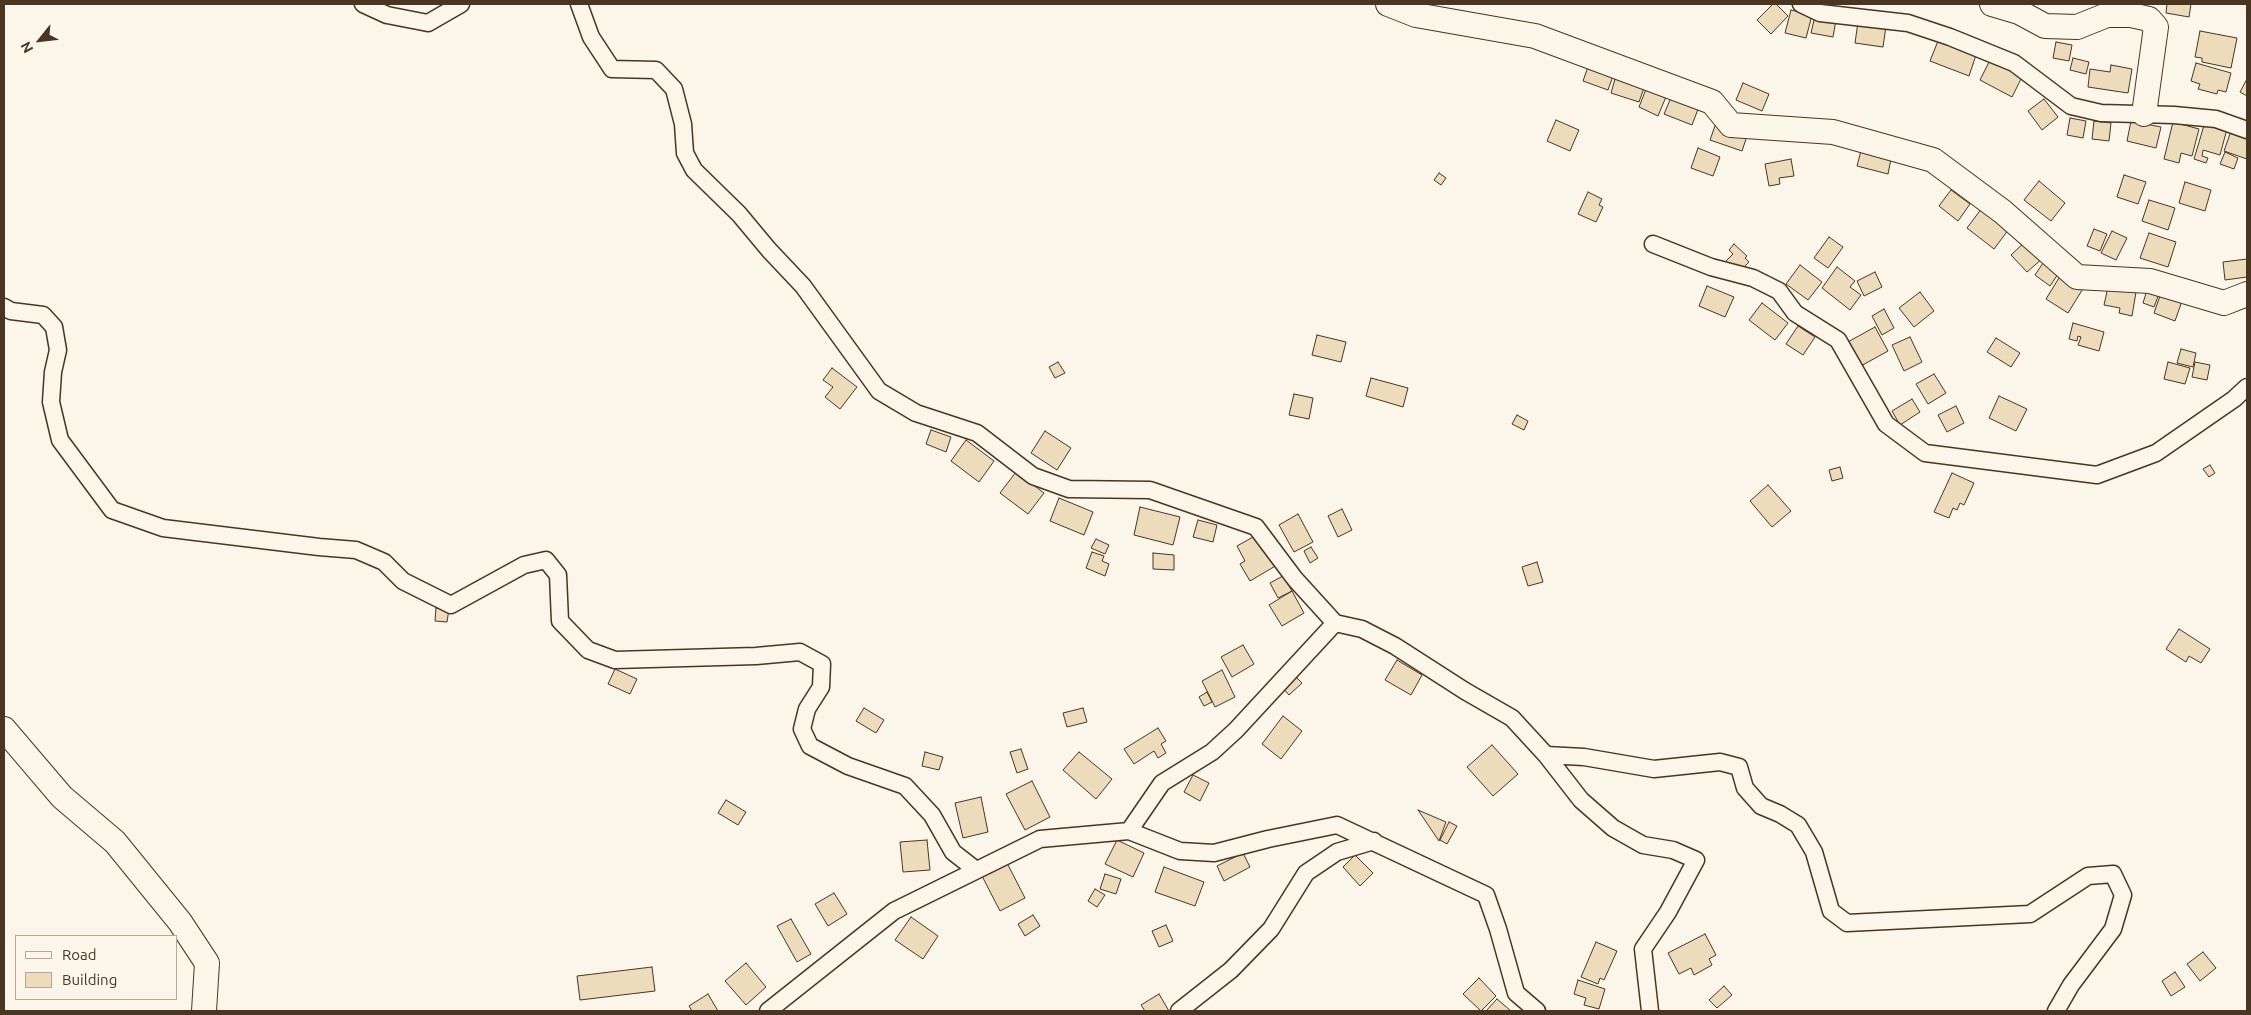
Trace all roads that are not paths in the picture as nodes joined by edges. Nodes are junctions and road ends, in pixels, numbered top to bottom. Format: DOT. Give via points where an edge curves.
graph roads {
  1 [pos="363,4"];
  2 [pos="462,4"];
  3 [pos="578,4"];
  4 [pos="1388,4"];
  5 [pos="1802,4"];
  6 [pos="1992,4"];
  7 [pos="2144,114"];
  8 [pos="2247,130"];
  9 [pos="1653,244"];
  10 [pos="2247,294"];
  11 [pos="4,307"];
  12 [pos="2247,387"];
  13 [pos="1335,623"];
  14 [pos="4,729"];
  15 [pos="1546,754"];
  16 [pos="1129,831"];
  17 [pos="1374,841"];
  18 [pos="976,870"];
  19 [pos="204,1011"];
  20 [pos="768,1011"];
  21 [pos="1179,1011"];
  22 [pos="1537,1011"];
  23 [pos="1650,1011"];
  24 [pos="2056,1011"];
  1 -- 2 [label="street" via="387,15 428,23"];
  3 -- 13 [label="street" via="591,38 612,69 656,70 674,89 683,124 685,153 694,170 739,214 803,286 879,391 916,413 977,433 1033,476 1069,489 1150,490 1256,527 1295,579"];
  4 -- 10 [label="street" via="1416,15 1535,36 1712,102 1731,125 1833,132 1933,160 2003,212 2077,277 2150,282 2224,303"];
  5 -- 7 [label="street" via="1820,13 1908,23 1950,37 2014,64 2071,106 2101,113"];
  6 -- 7 [label="street" via="2019,12 2045,26 2077,26 2107,15 2149,19 2156,27"];
  7 -- 8 [label="street" via="2216,119"];
  9 -- 12 [label="street" via="1711,267 1753,278 1779,291 1795,313 1838,340 1886,424 1925,453 2097,475 2156,453"];
  11 -- 18 [label="street" via="11,311 43,315 54,327 58,350 51,402 60,440 112,510 163,528 356,550 384,562 403,582 451,605 524,565 546,560 558,575 560,621 588,650 615,660 800,652 822,664 821,687 807,709 802,729 810,746 848,766 905,786 932,815 953,852"];
  13 -- 15 [label="street" via="1362,630 1395,646 1512,718"];
  13 -- 16 [label="street" via="1236,730 1212,752 1162,783"];
  14 -- 19 [label="street" via="62,797 115,842 180,922 207,963"];
  15 -- 23 [label="street" via="1581,800 1613,828 1643,845 1673,850 1696,860 1668,912 1643,949"];
  15 -- 24 [label="street" via="1654,769 1720,762 1739,767 1745,788 1761,806 1798,826 1814,852 1831,911 1847,923 2030,914 2088,876 2113,874 2123,895 2113,929 2071,985"];
  16 -- 17 [label="street" via="1180,851 1214,853 1337,825"];
  16 -- 18 [label="street" via="1040,839"];
  17 -- 21 [label="street" via="1336,852 1306,873 1271,929 1231,970"];
  17 -- 22 [label="street" via="1486,895 1516,993"];
  18 -- 20 [label="street" via="894,911"];
}
